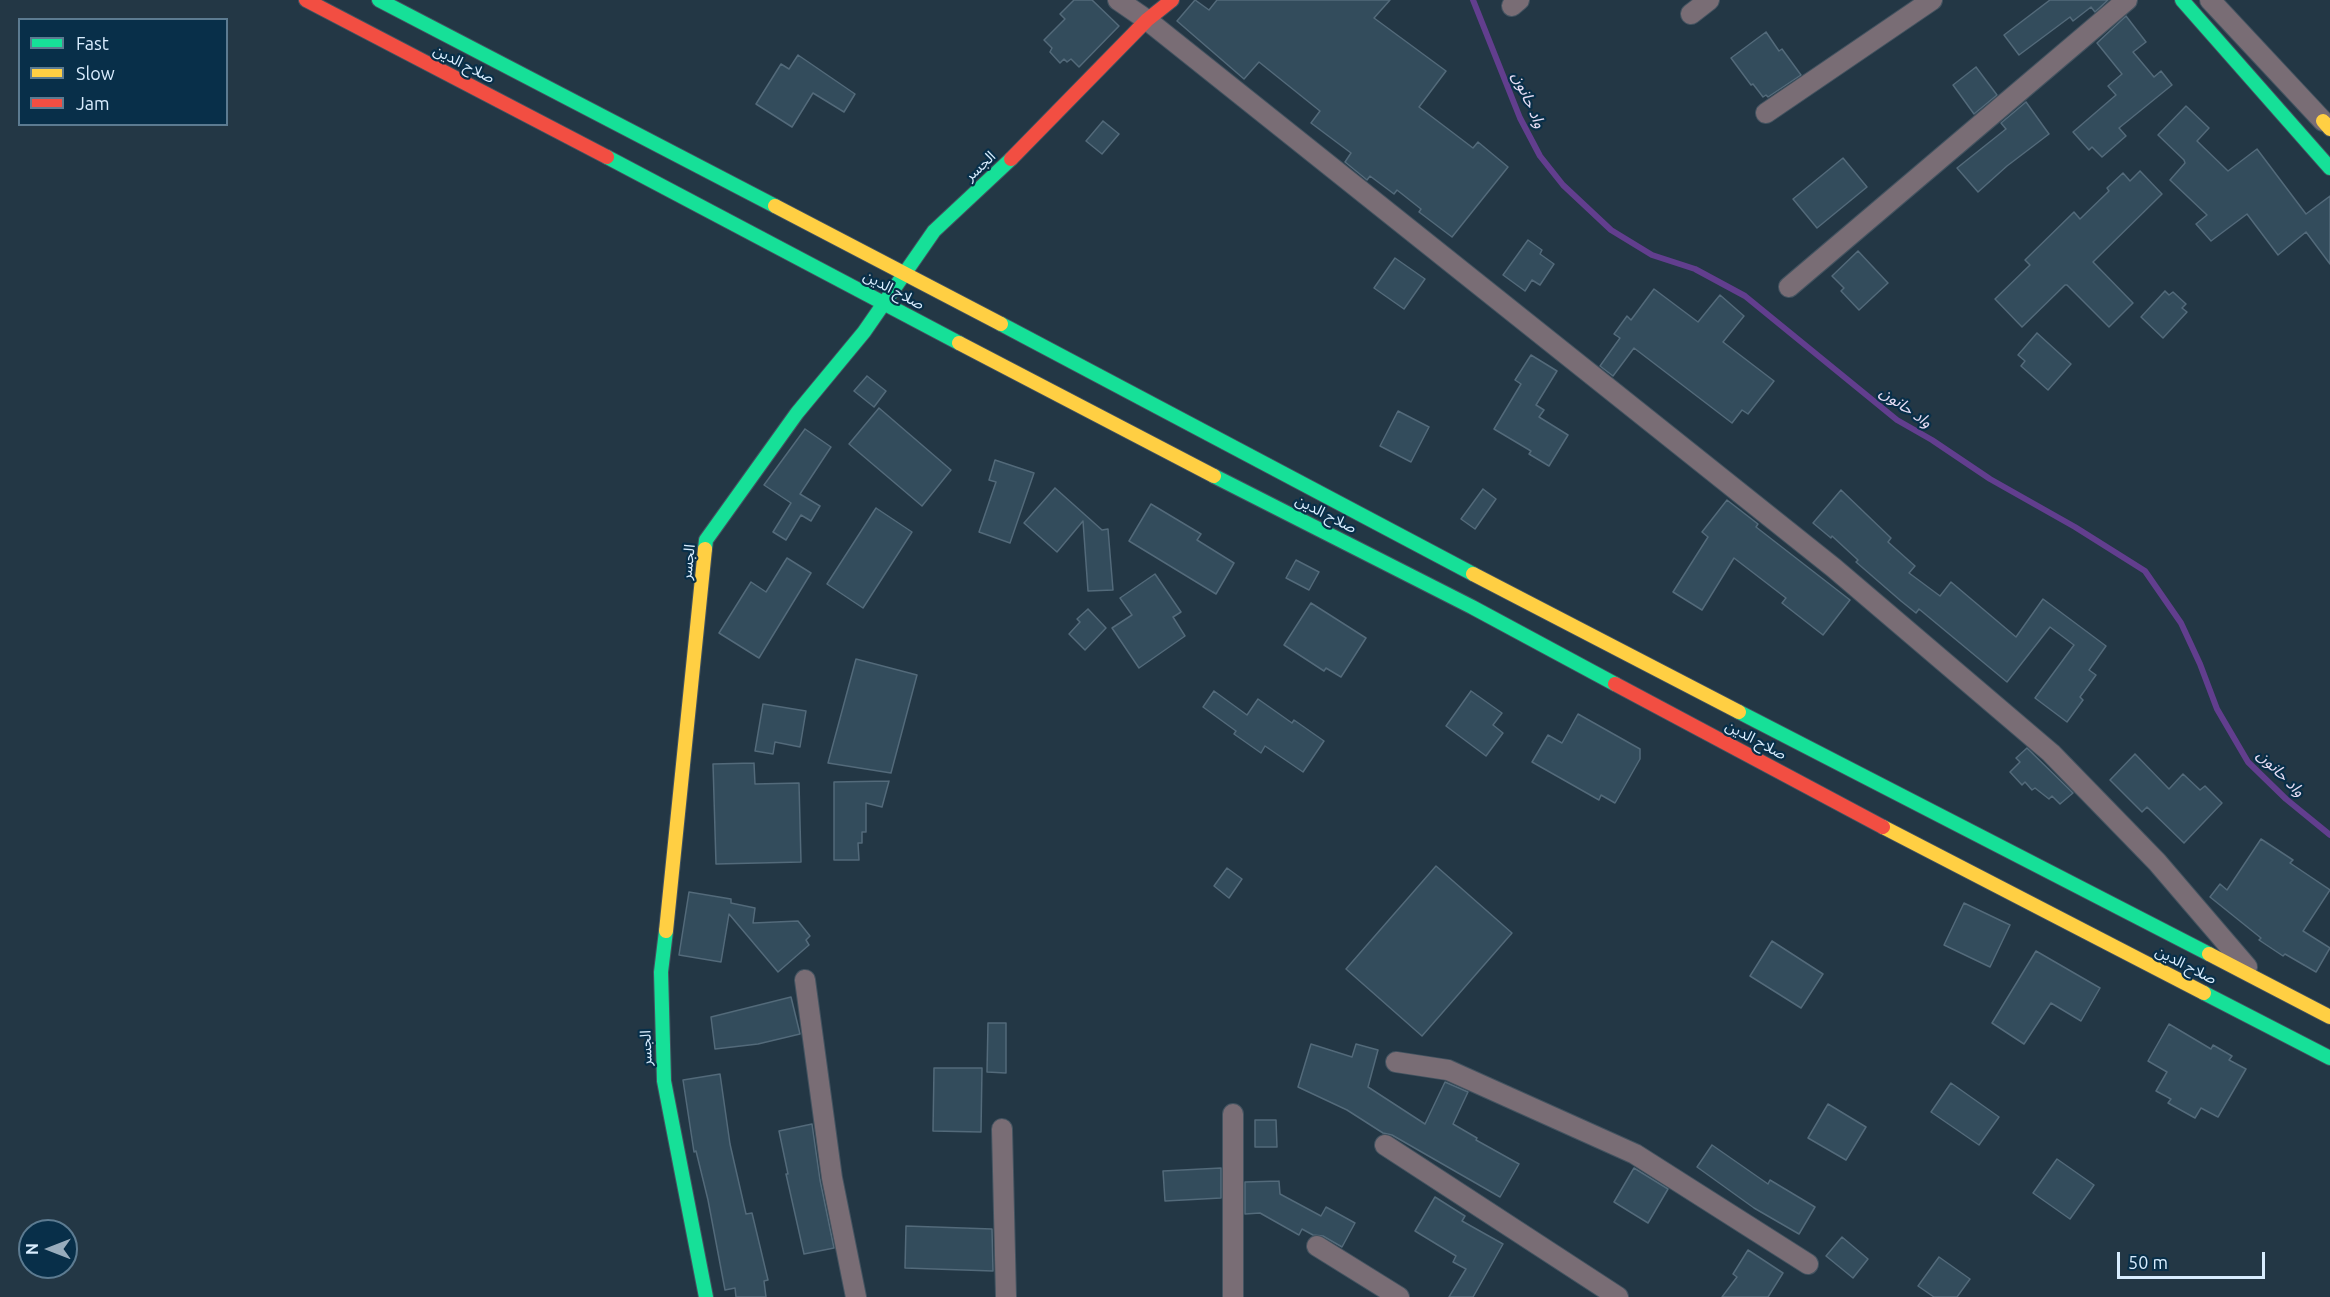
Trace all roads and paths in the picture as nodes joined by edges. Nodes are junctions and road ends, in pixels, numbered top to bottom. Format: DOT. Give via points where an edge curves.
graph roads {
  1 [pos="306,0"];
  2 [pos="378,0"];
  3 [pos="1118,0"];
  4 [pos="1172,0"];
  5 [pos="1709,0"];
  6 [pos="1932,0"];
  7 [pos="2127,0"];
  8 [pos="2182,0"];
  9 [pos="2210,0"];
  10 [pos="1691,14"];
  11 [pos="1147,20"];
  12 [pos="1766,113"];
  13 [pos="2326,125"];
  14 [pos="2330,168"];
  15 [pos="904,273"];
  16 [pos="1789,287"];
  17 [pos="883,303"];
  18 [pos="805,980"];
  19 [pos="2259,980"];
  20 [pos="2330,1017"];
  21 [pos="2330,1058"];
  22 [pos="1396,1062"];
  23 [pos="1233,1114"];
  24 [pos="1002,1129"];
  25 [pos="1385,1145"];
  26 [pos="1317,1246"];
  27 [pos="1808,1264"];
  28 [pos="706,1297"];
  29 [pos="856,1297"];
  30 [pos="1006,1297"];
  31 [pos="1233,1297"];
  32 [pos="1399,1297"];
  33 [pos="1618,1297"];
  1 -- 17 [label="main road, صلاح الدين"];
  2 -- 15 [label="main road, صلاح الدين"];
  3 -- 11 [label="street"];
  4 -- 11 [label="main road, الجسر"];
  5 -- 10 [label="street"];
  6 -- 12 [label="street"];
  7 -- 16 [label="street"];
  8 -- 14 [label="main road"];
  9 -- 13 [label="street"];
  11 -- 15 [label="main road, الجسر" via="934,231"];
  11 -- 19 [label="street" via="1834,568 2051,753 2157,862"];
  15 -- 17 [label="main road, الجسر"];
  15 -- 19 [label="main road, صلاح الدين" via="1612,648"];
  17 -- 21 [label="main road, صلاح الدين"];
  17 -- 28 [label="main road, الجسر" via="797,413 706,540 661,972 664,1080"];
  18 -- 29 [label="street" via="832,1178"];
  19 -- 20 [label="main road, صلاح الدين"];
  22 -- 27 [label="street" via="1448,1070 1635,1154"];
  23 -- 31 [label="street"];
  24 -- 30 [label="street"];
  25 -- 33 [label="street"];
  26 -- 32 [label="street"];
}
